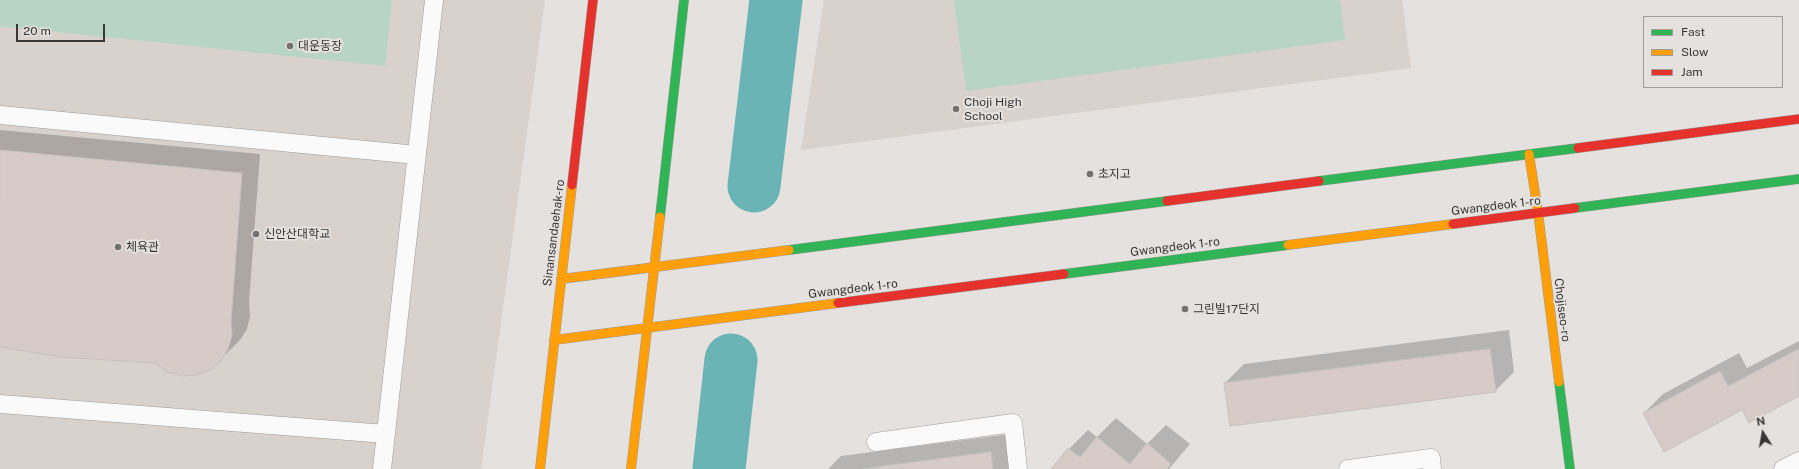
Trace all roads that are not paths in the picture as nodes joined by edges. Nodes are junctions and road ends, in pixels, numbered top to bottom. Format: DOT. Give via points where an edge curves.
graph roads {
  1 [pos="434,0"];
  2 [pos="593,0"];
  3 [pos="684,0"];
  4 [pos="0,115"];
  5 [pos="1799,119"];
  6 [pos="1529,154"];
  7 [pos="417,155"];
  8 [pos="1799,179"];
  9 [pos="1538,212"];
  10 [pos="654,266"];
  11 [pos="561,279"];
  12 [pos="647,327"];
  13 [pos="554,340"];
  14 [pos="0,404"];
  15 [pos="386,434"];
  16 [pos="876,442"];
  17 [pos="1799,461"];
  18 [pos="382,469"];
  19 [pos="540,469"];
  20 [pos="631,469"];
  21 [pos="1018,469"];
  22 [pos="1348,469"];
  23 [pos="1432,469"];
  24 [pos="1570,469"];
  25 [pos="1783,469"];
  1 -- 7 [label="lane"];
  2 -- 11 [label="street, Sinansandaehak-ro"];
  3 -- 10 [label="street"];
  4 -- 7 [label="lane"];
  5 -- 6 [label="street"];
  6 -- 9 [label="street, Chojiseo-ro"];
  6 -- 10 [label="street"];
  7 -- 15 [label="lane"];
  8 -- 9 [label="street, Gwangdeok 1-ro"];
  9 -- 12 [label="street, Gwangdeok 1-ro"];
  9 -- 24 [label="street, Chojiseo-ro"];
  10 -- 11 [label="street"];
  10 -- 12 [label="street"];
  11 -- 13 [label="street, Sinansandaehak-ro"];
  12 -- 13 [label="street, Gwangdeok 1-ro"];
  12 -- 20 [label="street"];
  13 -- 19 [label="street, Sinansandaehak-ro"];
  14 -- 15 [label="lane"];
  15 -- 18 [label="lane"];
  16 -- 21 [label="lane" via="1013,423"];
  17 -- 25 [label="lane"];
  22 -- 23 [label="lane" via="1431,458"];
}
